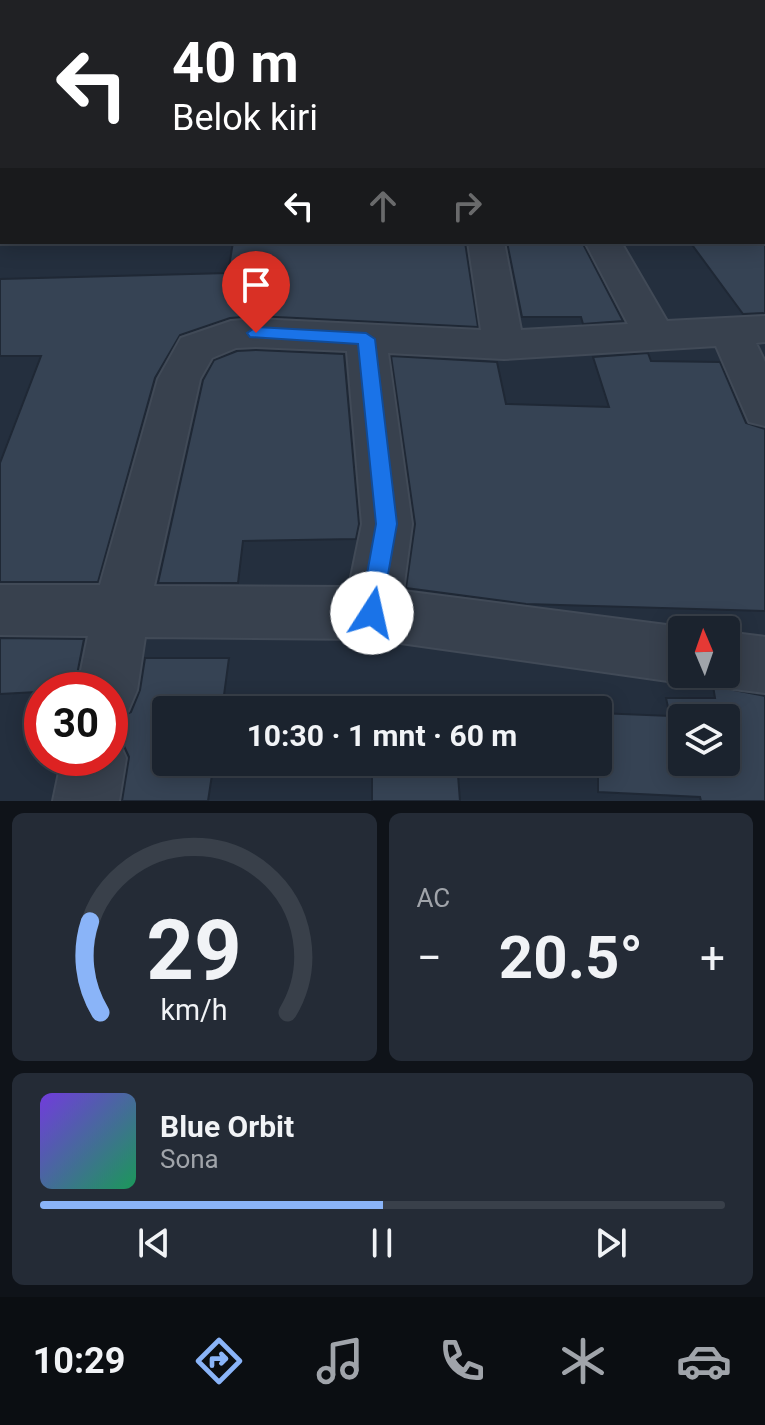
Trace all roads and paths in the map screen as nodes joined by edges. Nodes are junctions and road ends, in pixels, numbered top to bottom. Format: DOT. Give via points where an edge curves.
graph roads {
  1 [pos="486,244"];
  2 [pos="604,244"];
  3 [pos="748,331"];
  4 [pos="654,334"];
  5 [pos="366,339"];
  6 [pos="504,345"];
  7 [pos="765,410"];
  8 [pos="0,610"];
  9 [pos="121,611"];
  10 [pos="372,613"];
  11 [pos="668,653"];
  12 [pos="740,662"];
  13 [pos="765,665"];
  14 [pos="110,672"];
  15 [pos="91,776"];
  16 [pos="86,801"];
  1 -- 6 [label="street"];
  2 -- 4 [label="street"];
  3 -- 4 [label="street"];
  3 -- 7 [label="street"];
  4 -- 6 [label="street"];
  5 -- 6 [label="street"];
  5 -- 9 [label="street" via="256,333 231,335 196,348 179,379"];
  5 -- 10 [label="street" via="387,524"];
  8 -- 9 [label="street"];
  9 -- 10 [label="street"];
  9 -- 14 [label="street"];
  10 -- 11 [label="street"];
  12 -- 13 [label="street"];
  15 -- 16 [label="street"];
}
